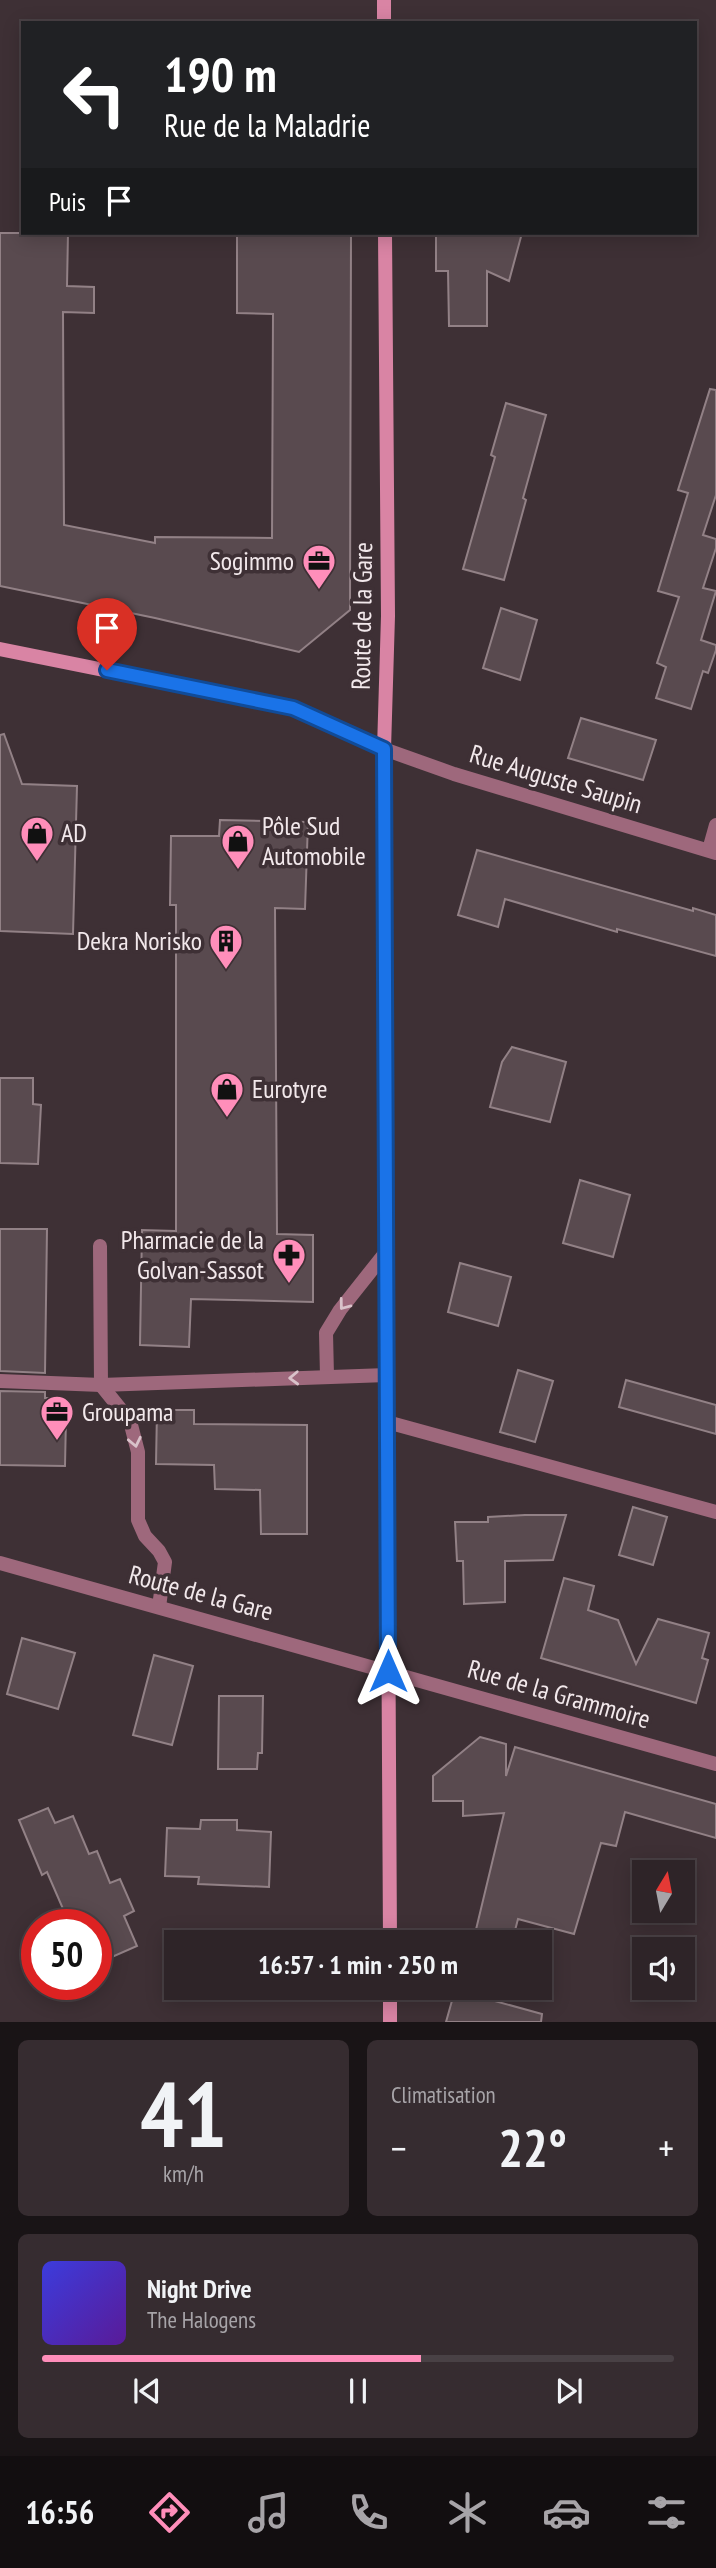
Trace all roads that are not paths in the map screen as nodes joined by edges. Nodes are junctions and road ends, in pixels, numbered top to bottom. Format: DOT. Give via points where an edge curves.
graph roads {
  1 [pos="384,0"];
  2 [pos="384,21"];
  3 [pos="385,235"];
  4 [pos="0,649"];
  5 [pos="384,749"];
  6 [pos="716,825"];
  7 [pos="713,851"];
  8 [pos="100,1246"];
  9 [pos="386,1252"];
  10 [pos="387,1375"];
  11 [pos="327,1376"];
  12 [pos="0,1381"];
  13 [pos="101,1385"];
  14 [pos="387,1422"];
  15 [pos="716,1512"];
  16 [pos="0,1563"];
  17 [pos="159,1606"];
  18 [pos="388,1671"];
  19 [pos="716,1764"];
  20 [pos="390,1930"];
  21 [pos="390,2000"];
  22 [pos="390,2022"];
  1 -- 2 [label="main road"];
  3 -- 5 [label="main road, Route de la Gare" via="388,616"];
  4 -- 5 [label="main road" via="293,708"];
  5 -- 7 [label="street, Rue Auguste Saupin"];
  5 -- 9 [label="main road, Route de la Gare"];
  6 -- 7 [label="street"];
  8 -- 13 [label="street"];
  9 -- 10 [label="main road, Route de la Gare"];
  9 -- 11 [label="street, one-way" via="326,1333"];
  10 -- 11 [label="street"];
  10 -- 14 [label="main road, Route de la Gare"];
  11 -- 13 [label="street, one-way"];
  12 -- 13 [label="street"];
  13 -- 17 [label="street, one-way" via="130,1421 138,1451 138,1520 164,1562"];
  14 -- 15 [label="street"];
  14 -- 18 [label="main road, Route de la Gare"];
  16 -- 17 [label="street, Route de la Gare"];
  17 -- 18 [label="street, Route de la Gare"];
  18 -- 19 [label="street, Rue de la Grammoire"];
  18 -- 20 [label="main road, Route de la Gare"];
  21 -- 22 [label="main road"];
}
